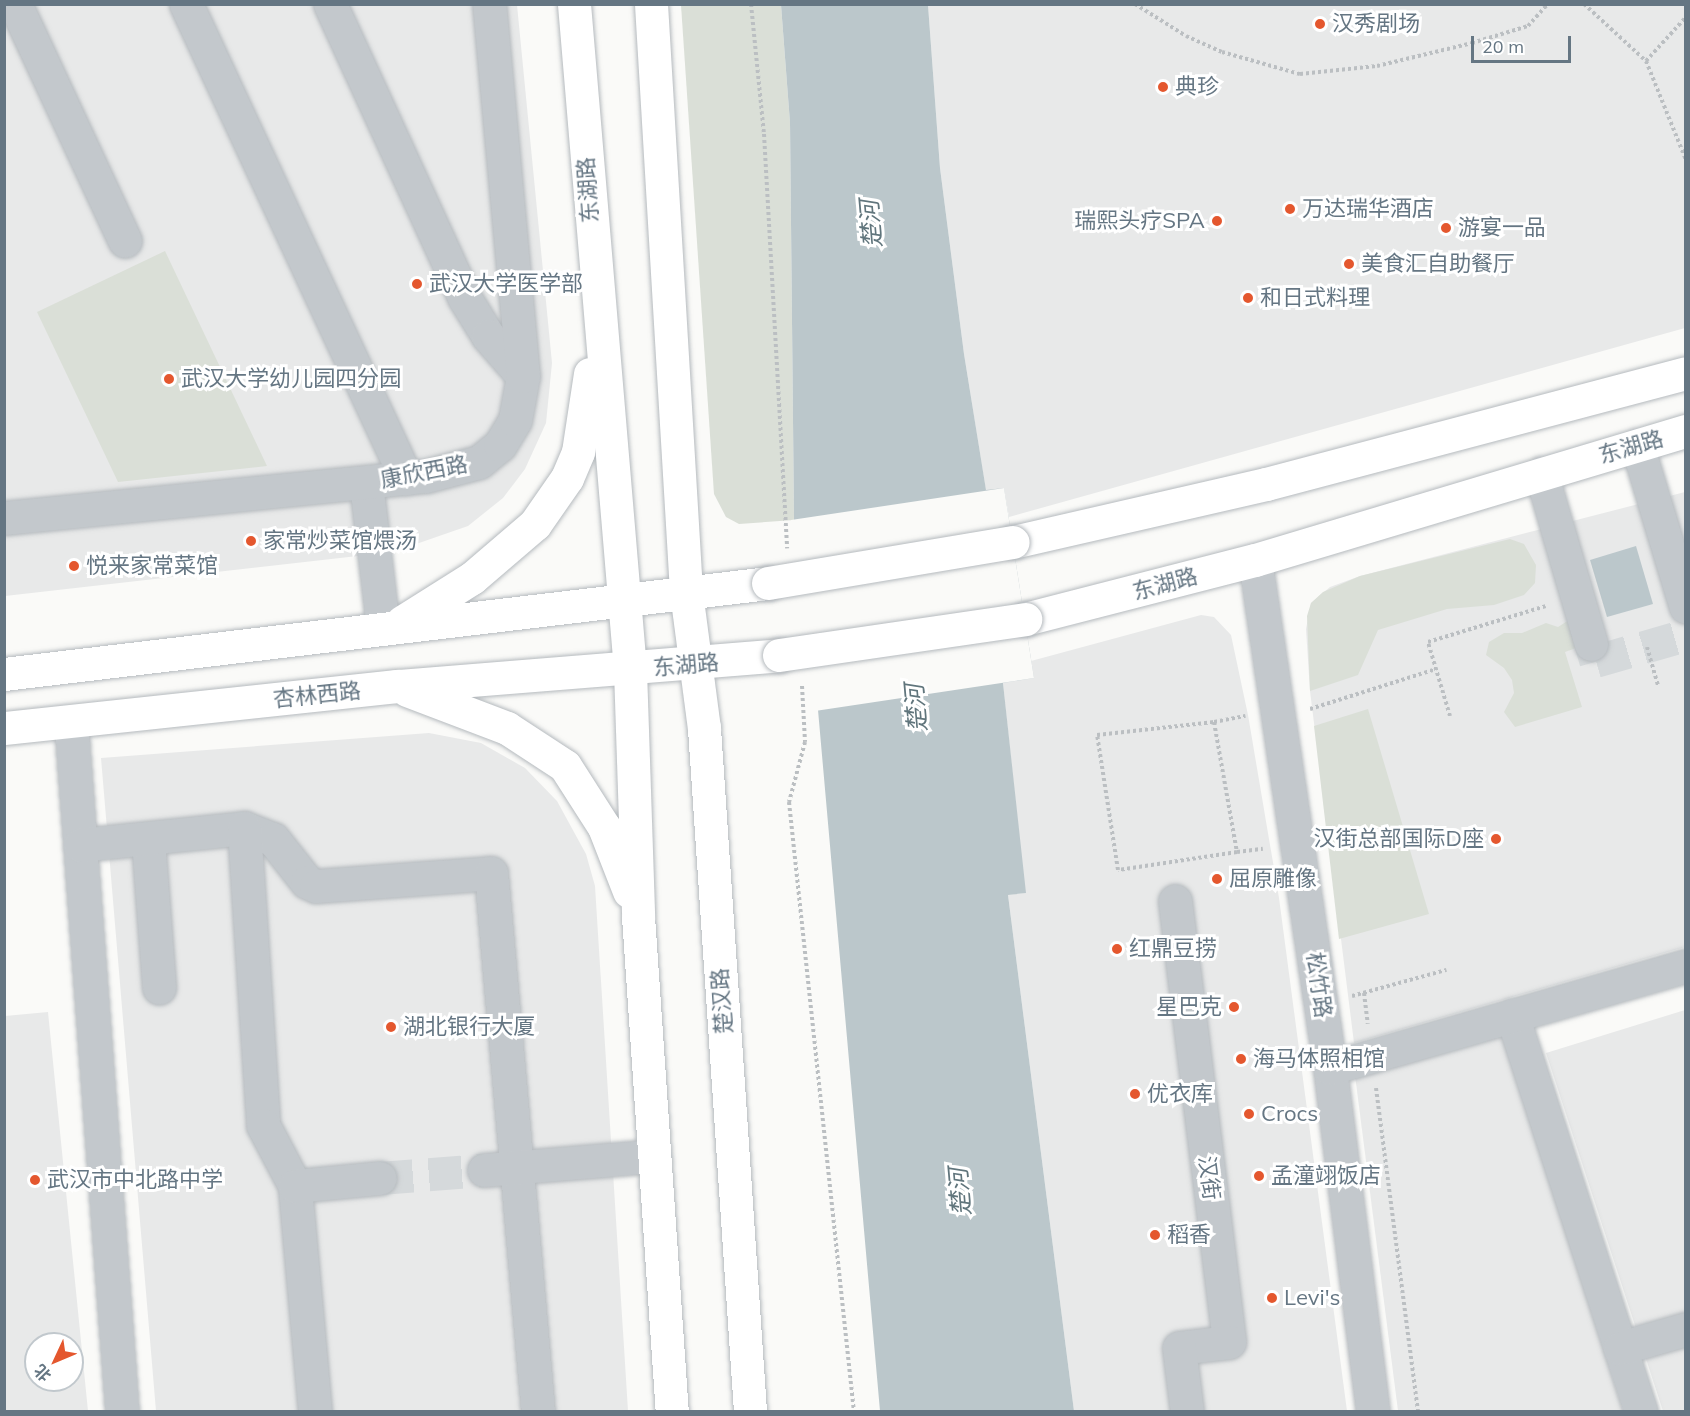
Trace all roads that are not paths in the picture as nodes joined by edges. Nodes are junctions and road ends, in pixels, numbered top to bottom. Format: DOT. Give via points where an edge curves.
graph roads {
  1 [pos="15,4"];
  2 [pos="186,4"];
  3 [pos="330,4"];
  4 [pos="489,4"];
  5 [pos="574,4"];
  6 [pos="651,4"];
  7 [pos="125,241"];
  8 [pos="596,288"];
  9 [pos="1686,373"];
  10 [pos="523,376"];
  11 [pos="1686,431"];
  12 [pos="1637,445"];
  13 [pos="1541,473"];
  14 [pos="406,478"];
  15 [pos="366,483"];
  16 [pos="4,518"];
  17 [pos="1255,560"];
  18 [pos="686,592"];
  19 [pos="624,599"];
  20 [pos="1686,607"];
  21 [pos="390,627"];
  22 [pos="1591,644"];
  23 [pos="694,664"];
  24 [pos="630,670"];
  25 [pos="4,674"];
  26 [pos="397,686"];
  27 [pos="70,722"];
  28 [pos="4,728"];
  29 [pos="244,828"];
  30 [pos="148,840"];
  31 [pos="80,845"];
  32 [pos="1175,901"];
  33 [pos="638,916"];
  34 [pos="1686,966"];
  35 [pos="159,988"];
  36 [pos="1512,1015"];
  37 [pos="1330,1068"];
  38 [pos="654,1156"];
  39 [pos="516,1167"];
  40 [pos="484,1170"];
  41 [pos="380,1178"];
  42 [pos="295,1186"];
  43 [pos="1686,1329"];
  44 [pos="1620,1348"];
  45 [pos="122,1412"];
  46 [pos="315,1412"];
  47 [pos="538,1412"];
  48 [pos="672,1412"];
  49 [pos="750,1412"];
  50 [pos="1187,1412"];
  51 [pos="1373,1412"];
  52 [pos="1641,1412"];
  1 -- 7 [label="street"];
  2 -- 14 [label="street"];
  3 -- 10 [label="street" via="464,297 488,336"];
  4 -- 10 [label="street, 康欣西路"];
  5 -- 8 [label="main road, 东湖路"];
  6 -- 18 [label="main road"];
  8 -- 19 [label="main road, 东湖路"];
  8 -- 21 [label="main road" via="589,393 578,452 567,478 517,543 472,578"];
  9 -- 18 [label="main road, bridge" via="1266,484 1013,542 768,583"];
  10 -- 14 [label="street, 康欣西路" via="515,420 489,455 462,468"];
  11 -- 12 [label="main road, 东湖路"];
  12 -- 13 [label="main road, 东湖路"];
  12 -- 20 [label="street"];
  13 -- 17 [label="main road, 东湖路"];
  13 -- 22 [label="street"];
  14 -- 15 [label="street, 康欣西路"];
  15 -- 16 [label="street, 康欣西路"];
  15 -- 21 [label="street"];
  17 -- 23 [label="main road, 东湖路, bridge" via="1025,619"];
  17 -- 37 [label="street, 松竹路"];
  18 -- 19 [label="main road"];
  18 -- 23 [label="main road, 楚汉路"];
  19 -- 21 [label="main road"];
  19 -- 24 [label="main road"];
  21 -- 25 [label="main road"];
  23 -- 24 [label="main road, 东湖路"];
  23 -- 49 [label="main road, 楚汉路" via="705,740"];
  24 -- 26 [label="main road, 杏林西路"];
  24 -- 33 [label="main road"];
  26 -- 27 [label="main road, 杏林西路"];
  26 -- 33 [label="main road" via="507,728 565,766 604,827"];
  27 -- 28 [label="main road, 杏林西路"];
  27 -- 31 [label="street"];
  29 -- 30 [label="street"];
  29 -- 39 [label="street" via="262,831 273,839 306,882 316,886 491,873"];
  29 -- 42 [label="street" via="263,1125"];
  30 -- 31 [label="street"];
  30 -- 35 [label="street"];
  31 -- 45 [label="street"];
  32 -- 50 [label="street, 汉街" via="1229,1342 1179,1348"];
  33 -- 38 [label="main road"];
  34 -- 36 [label="street"];
  36 -- 37 [label="street"];
  36 -- 44 [label="street"];
  37 -- 51 [label="street, 松竹路"];
  38 -- 39 [label="street"];
  38 -- 48 [label="main road"];
  39 -- 40 [label="street"];
  39 -- 47 [label="street"];
  41 -- 42 [label="street"];
  42 -- 46 [label="street"];
  43 -- 44 [label="street"];
  44 -- 52 [label="street"];
}
